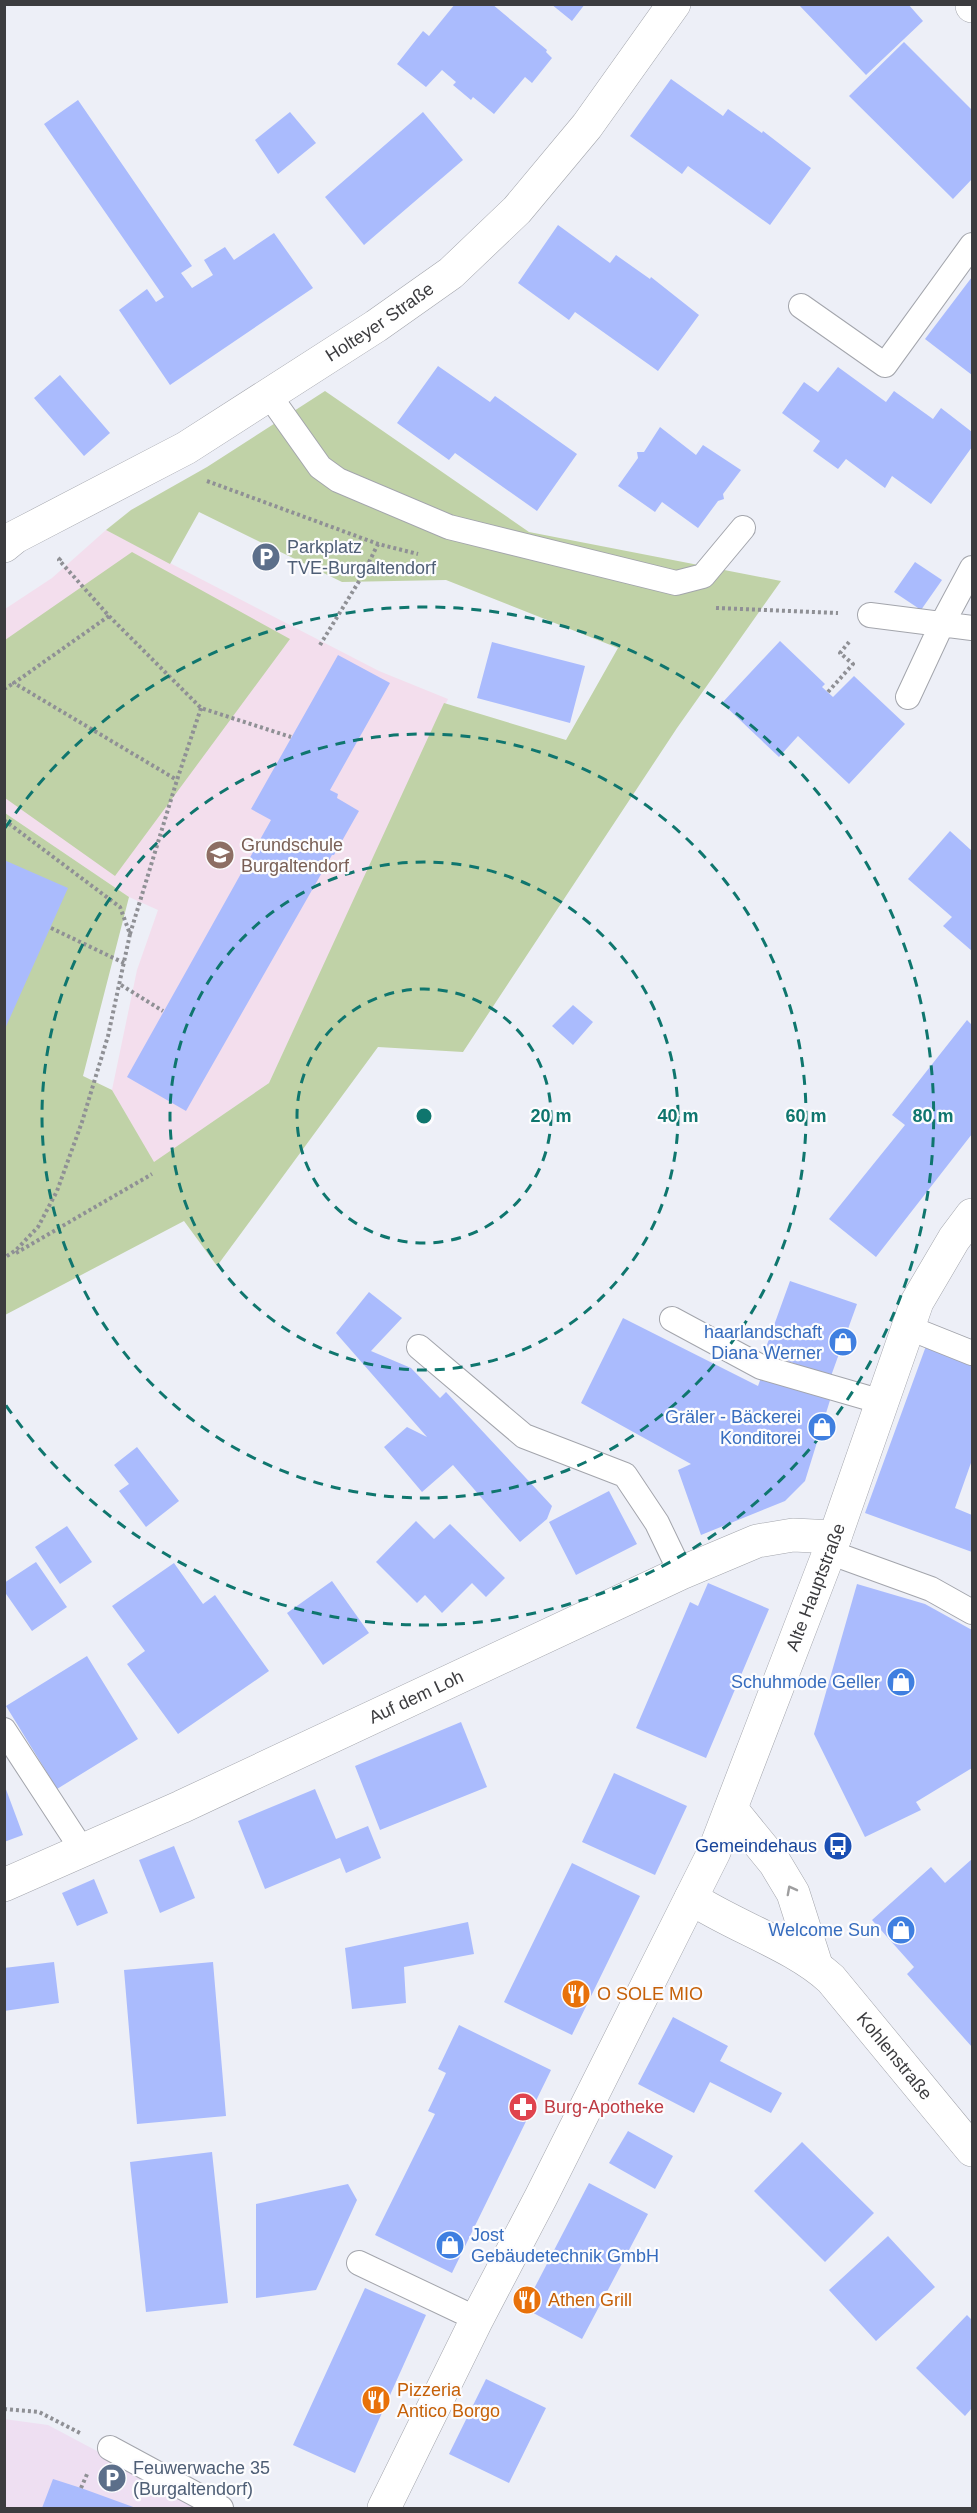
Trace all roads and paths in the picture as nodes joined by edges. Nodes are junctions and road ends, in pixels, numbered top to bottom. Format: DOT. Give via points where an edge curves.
graph roads {
  1 [pos="674,4"];
  2 [pos="972,245"];
  3 [pos="801,306"];
  4 [pos="269,395"];
  5 [pos="743,528"];
  6 [pos="378,544"];
  7 [pos="4,546"];
  8 [pos="69,553"];
  9 [pos="972,568"];
  10 [pos="870,615"];
  11 [pos="109,616"];
  12 [pos="942,624"];
  13 [pos="972,628"];
  14 [pos="320,645"];
  15 [pos="14,683"];
  16 [pos="4,689"];
  17 [pos="828,692"];
  18 [pos="908,697"];
  19 [pos="201,708"];
  20 [pos="291,737"];
  21 [pos="177,780"];
  22 [pos="4,820"];
  23 [pos="51,928"];
  24 [pos="130,934"];
  25 [pos="124,963"];
  26 [pos="121,984"];
  27 [pos="163,1011"];
  28 [pos="152,1174"];
  29 [pos="972,1215"];
  30 [pos="4,1259"];
  31 [pos="672,1319"];
  32 [pos="907,1327"];
  33 [pos="419,1347"];
  34 [pos="972,1353"];
  35 [pos="882,1402"];
  36 [pos="832,1544"];
  37 [pos="681,1573"];
  38 [pos="972,1612"];
  39 [pos="4,1730"];
  40 [pos="731,1809"];
  41 [pos="83,1851"];
  42 [pos="4,1885"];
  43 [pos="691,1898"];
  44 [pos="816,1965"];
  45 [pos="972,2150"];
  46 [pos="359,2263"];
  47 [pos="477,2319"];
  48 [pos="4,2409"];
  49 [pos="110,2448"];
  50 [pos="221,2508"];
  51 [pos="384,2508"];
  1 -- 4 [label="street, Holteyer Straße" via="587,126 517,210 451,273"];
  2 -- 3 [label="lane" via="885,365"];
  4 -- 5 [label="lane" via="320,467 338,480 449,527 676,583 703,576"];
  4 -- 7 [label="street, Holteyer Straße" via="159,463"];
  6 -- 14 [label="path"];
  8 -- 11 [label="path" via="59,560"];
  9 -- 12 [label="lane"];
  10 -- 12 [label="lane"];
  10 -- 17 [label="path" via="840,654 853,664"];
  11 -- 15 [label="path"];
  11 -- 19 [label="path"];
  12 -- 13 [label="lane"];
  12 -- 18 [label="lane"];
  15 -- 16 [label="path"];
  15 -- 21 [label="path"];
  19 -- 20 [label="path"];
  19 -- 21 [label="path"];
  21 -- 24 [label="path"];
  22 -- 24 [label="path" via="120,907"];
  23 -- 25 [label="path"];
  24 -- 25 [label="path"];
  25 -- 26 [label="path"];
  26 -- 27 [label="path"];
  26 -- 30 [label="path" via="93,1088 57,1191 38,1227"];
  28 -- 30 [label="path"];
  29 -- 32 [label="street, Alte Hauptstraße" via="916,1302"];
  31 -- 35 [label="lane" via="761,1367"];
  32 -- 34 [label="lane"];
  32 -- 35 [label="street, Alte Hauptstraße"];
  33 -- 37 [label="lane" via="524,1436 625,1475 657,1523"];
  35 -- 36 [label="street, Alte Hauptstraße"];
  36 -- 37 [label="street, Auf dem Loh" via="793,1535 757,1541"];
  36 -- 38 [label="lane"];
  36 -- 40 [label="street, Alte Hauptstraße"];
  37 -- 41 [label="street, Auf dem Loh"];
  39 -- 41 [label="lane"];
  40 -- 43 [label="street, Alte Hauptstraße"];
  44 -- 40 [label="street, Kohlenstraße, one-way" via="794,1893"];
  41 -- 42 [label="street, Auf dem Loh"];
  43 -- 44 [label="street, Kohlenstraße"];
  43 -- 47 [label="street, Alte Hauptstraße"];
  44 -- 45 [label="street, Kohlenstraße"];
  46 -- 47 [label="lane"];
  47 -- 51 [label="street, Alte Hauptstraße"];
  48 -- 49 [label="path" via="39,2412"];
  49 -- 50 [label="lane"];
}
